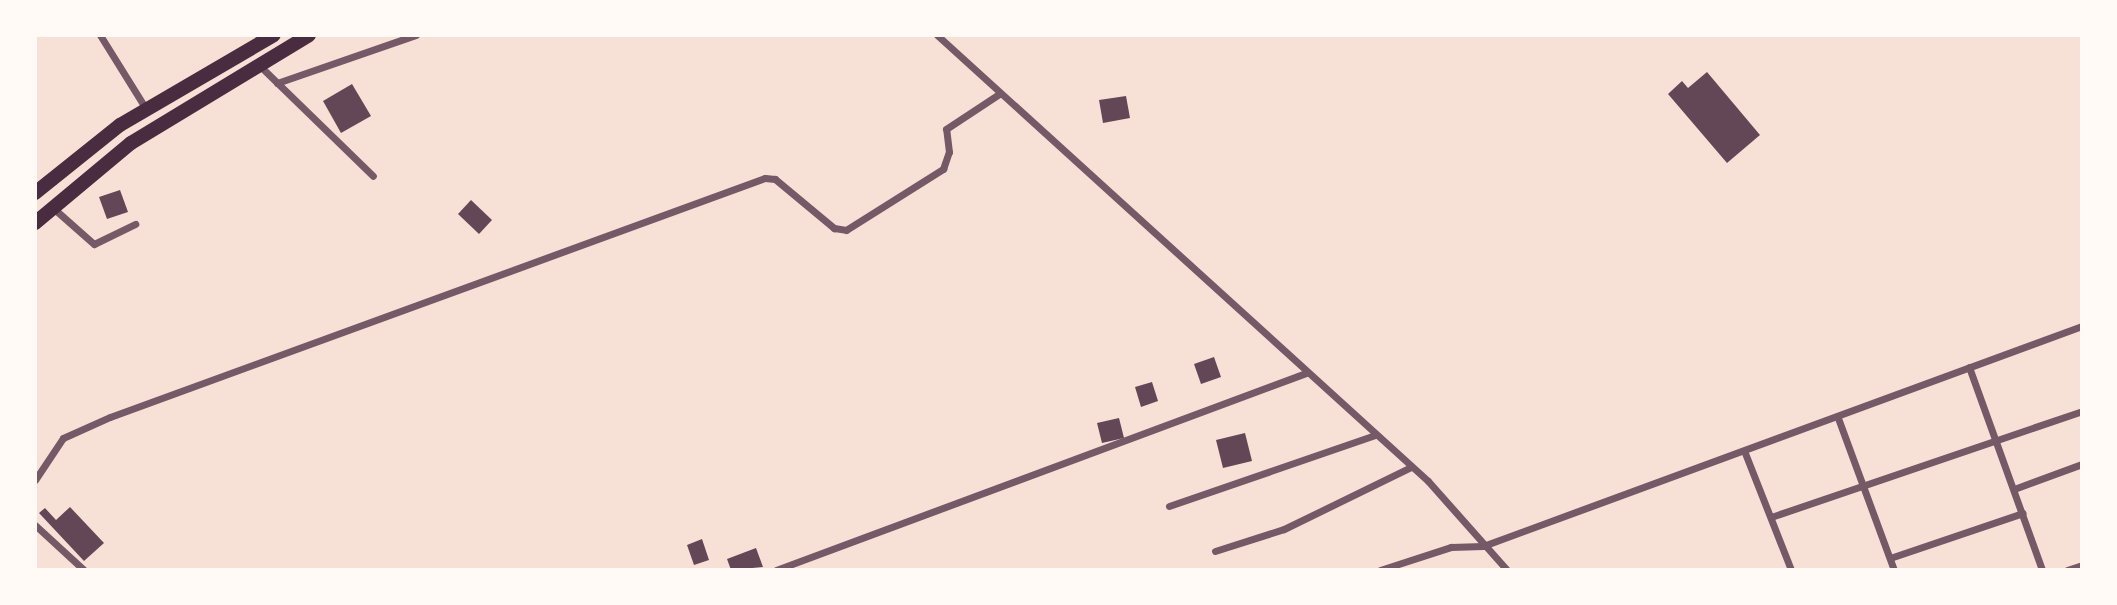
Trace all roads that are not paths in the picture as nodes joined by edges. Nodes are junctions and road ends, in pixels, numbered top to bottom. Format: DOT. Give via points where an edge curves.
graph roads {
  1 [pos="100,35"];
  2 [pos="274,35"];
  3 [pos="309,35"];
  4 [pos="416,35"];
  5 [pos="937,35"];
  6 [pos="261,67"];
  7 [pos="278,83"];
  8 [pos="999,94"];
  9 [pos="146,110"];
  10 [pos="373,176"];
  11 [pos="35,193"];
  12 [pos="52,206"];
  13 [pos="35,223"];
  14 [pos="135,224"];
  15 [pos="2082,326"];
  16 [pos="1969,367"];
  17 [pos="1306,373"];
  18 [pos="2082,411"];
  19 [pos="1838,418"];
  20 [pos="1375,435"];
  21 [pos="1998,439"];
  22 [pos="1745,453"];
  23 [pos="2082,464"];
  24 [pos="1411,467"];
  25 [pos="35,480"];
  26 [pos="1864,487"];
  27 [pos="2014,489"];
  28 [pos="1169,506"];
  29 [pos="2023,513"];
  30 [pos="1772,517"];
  31 [pos="35,525"];
  32 [pos="1483,546"];
  33 [pos="1215,551"];
  34 [pos="1890,558"];
  35 [pos="2082,565"];
  36 [pos="84,570"];
  37 [pos="776,570"];
  38 [pos="1380,570"];
  39 [pos="1507,570"];
  40 [pos="1791,570"];
  41 [pos="1894,570"];
  42 [pos="2042,570"];
  43 [pos="2067,570"];
  1 -- 9 [label="street"];
  2 -- 9 [label="highway"];
  3 -- 6 [label="highway"];
  4 -- 7 [label="street"];
  5 -- 8 [label="street"];
  6 -- 7 [label="street"];
  6 -- 12 [label="highway" via="131,143"];
  7 -- 10 [label="street"];
  8 -- 17 [label="street"];
  8 -- 25 [label="street" via="946,129 949,152 943,169 846,230 834,228 775,179 765,178 110,417 63,438"];
  9 -- 11 [label="highway"];
  12 -- 13 [label="highway"];
  12 -- 14 [label="street" via="94,244"];
  15 -- 16 [label="street"];
  16 -- 19 [label="street"];
  16 -- 21 [label="street"];
  17 -- 20 [label="street"];
  17 -- 37 [label="street"];
  18 -- 21 [label="street"];
  19 -- 22 [label="street"];
  19 -- 26 [label="street"];
  20 -- 24 [label="street"];
  20 -- 28 [label="street"];
  21 -- 26 [label="street"];
  21 -- 27 [label="street"];
  22 -- 30 [label="street"];
  22 -- 32 [label="street"];
  23 -- 27 [label="street"];
  24 -- 32 [label="street"];
  24 -- 33 [label="street" via="1284,529"];
  26 -- 30 [label="street"];
  26 -- 34 [label="street"];
  27 -- 29 [label="street"];
  29 -- 34 [label="street"];
  29 -- 42 [label="street"];
  30 -- 40 [label="street"];
  31 -- 36 [label="street"];
  32 -- 38 [label="street" via="1451,547"];
  32 -- 39 [label="street"];
  34 -- 41 [label="street"];
  35 -- 43 [label="street"];
}
